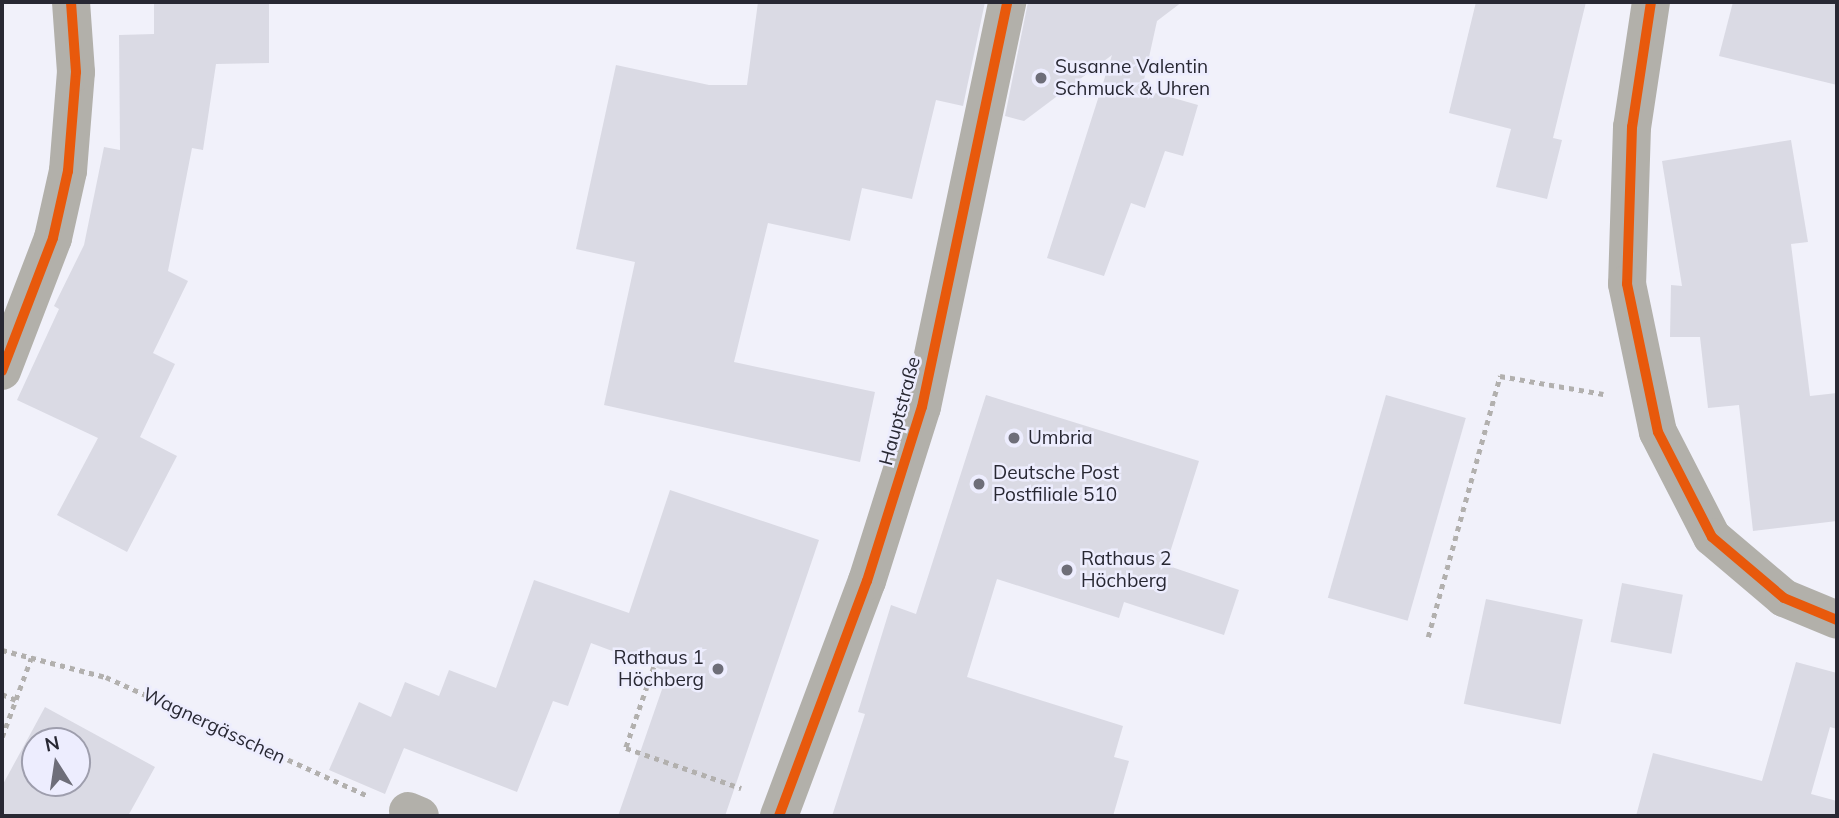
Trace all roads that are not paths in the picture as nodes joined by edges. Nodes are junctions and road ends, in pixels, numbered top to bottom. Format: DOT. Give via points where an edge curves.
graph roads {
  1 [pos="71,2"];
  2 [pos="1007,2"];
  3 [pos="1651,2"];
  4 [pos="2,371"];
  5 [pos="1837,620"];
  6 [pos="779,816"];
  1 -- 4 [label="street" via="76,72 68,171 53,238"];
  2 -- 6 [label="street, Hauptstraße" via="922,407 867,580"];
  3 -- 5 [label="street" via="1632,127 1627,284 1658,432 1712,537 1784,598"];
}
